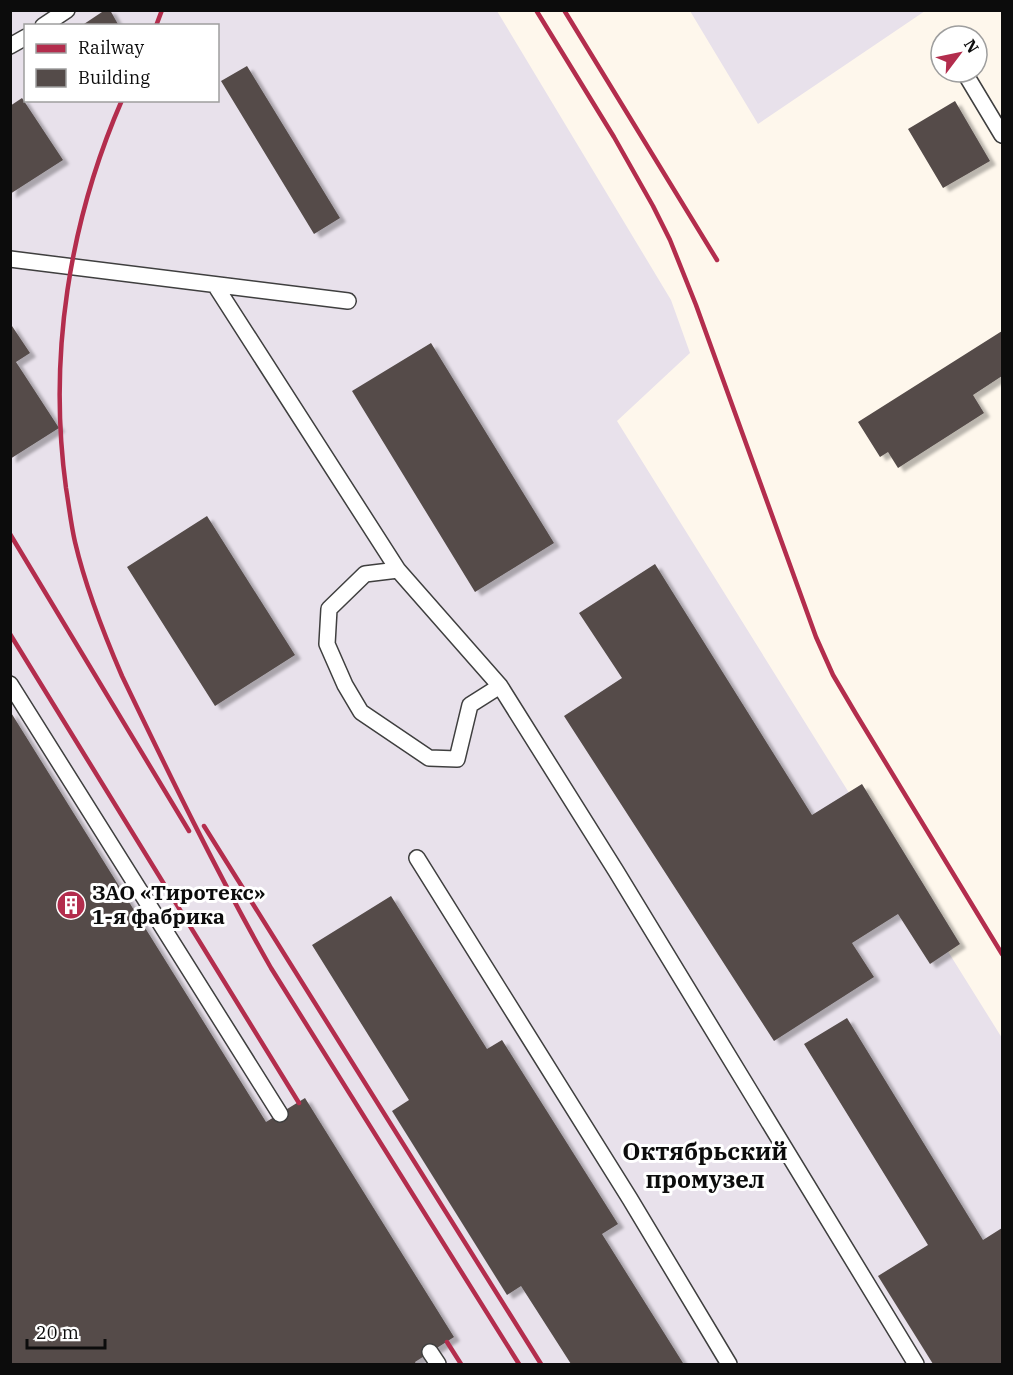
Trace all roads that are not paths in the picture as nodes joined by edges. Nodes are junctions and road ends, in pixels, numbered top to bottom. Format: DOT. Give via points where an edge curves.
graph roads {
  1 [pos="67,10"];
  2 [pos="46,24"];
  3 [pos="24,38"];
  4 [pos="10,46"];
  5 [pos="971,84"];
  6 [pos="1002,135"];
  7 [pos="10,259"];
  8 [pos="215,285"];
  9 [pos="348,301"];
  10 [pos="398,570"];
  11 [pos="10,684"];
  12 [pos="500,686"];
  13 [pos="417,858"];
  14 [pos="280,1114"];
  15 [pos="729,1365"];
  16 [pos="916,1365"];
  1 -- 2 [label="lane"];
  3 -- 4 [label="lane"];
  5 -- 6 [label="lane"];
  7 -- 8 [label="lane"];
  8 -- 9 [label="lane"];
  8 -- 10 [label="lane"];
  10 -- 12 [label="lane"];
  10 -- 12 [label="lane" via="365,574 329,609 327,644 362,712 429,758 457,759 470,705"];
  11 -- 14 [label="lane"];
  12 -- 16 [label="lane"];
  13 -- 15 [label="lane"];
}
